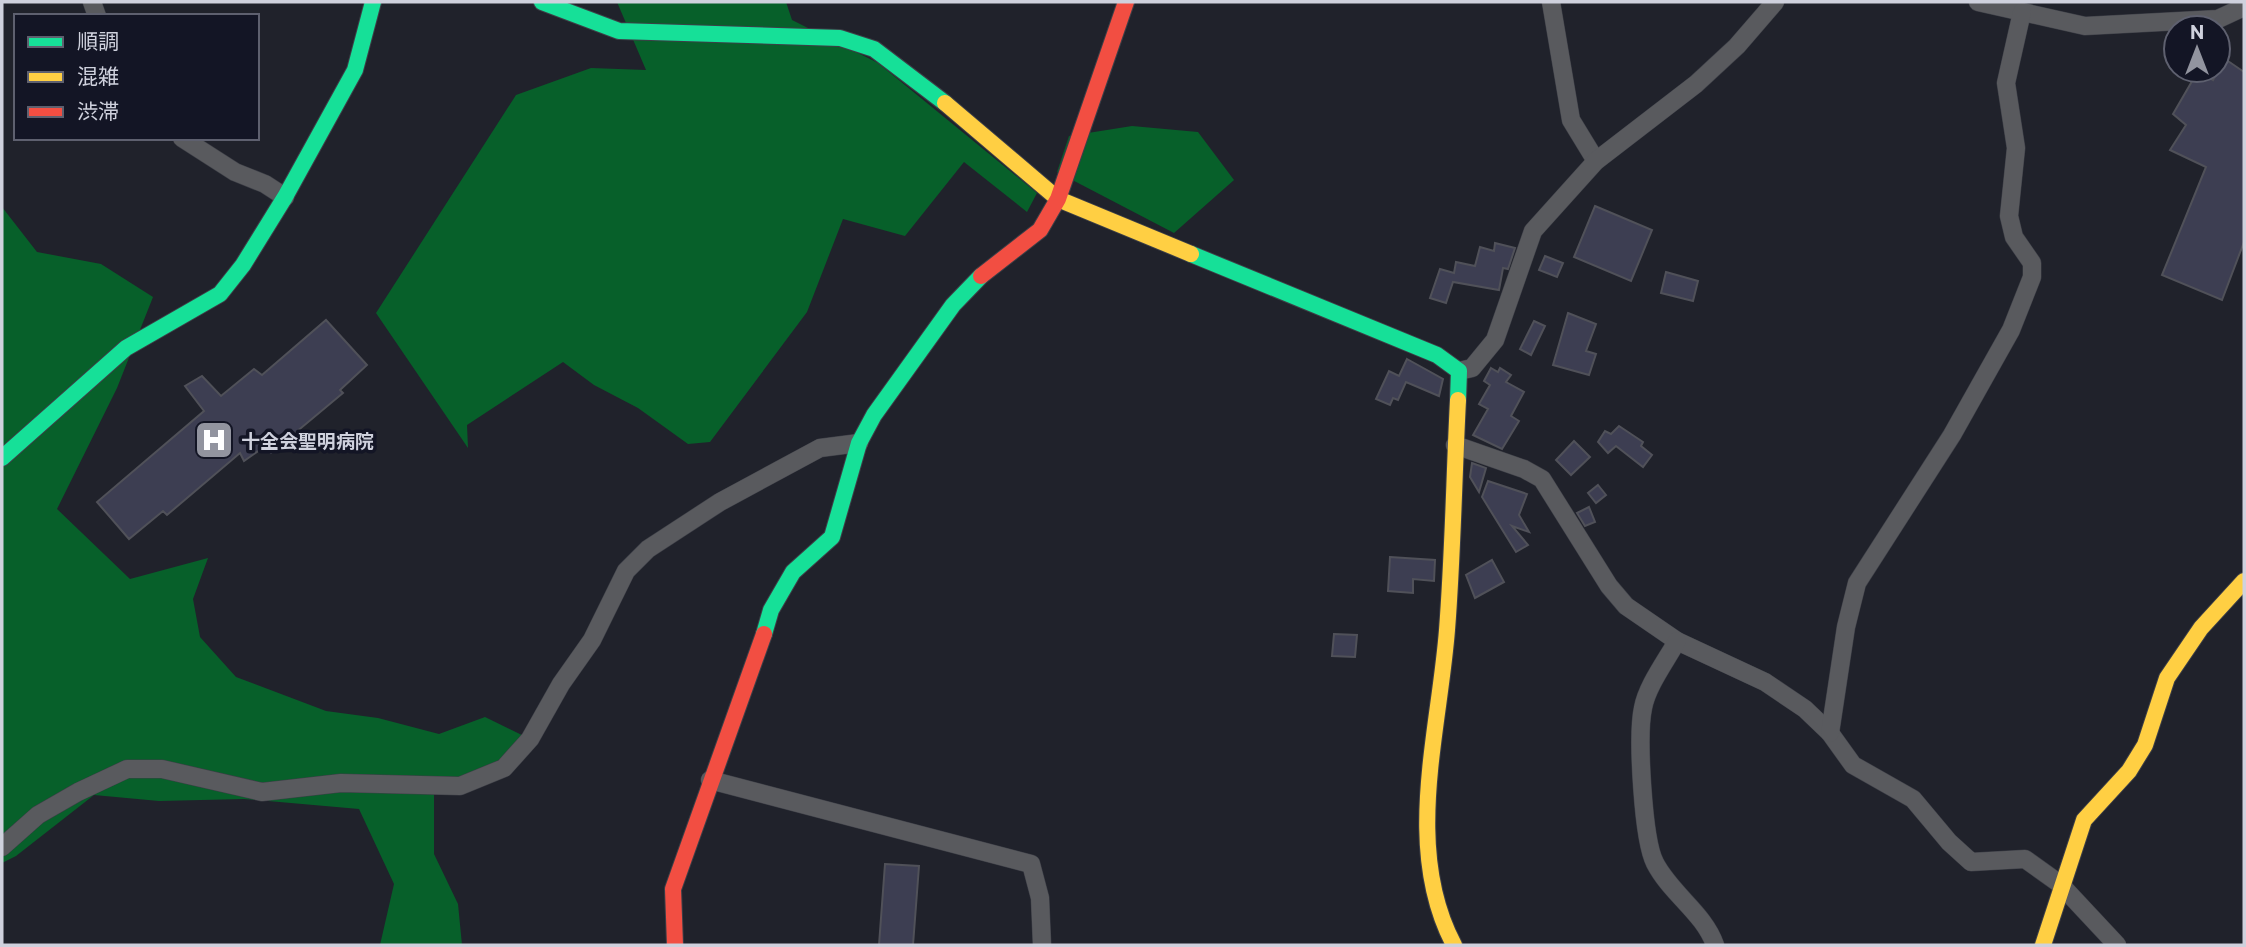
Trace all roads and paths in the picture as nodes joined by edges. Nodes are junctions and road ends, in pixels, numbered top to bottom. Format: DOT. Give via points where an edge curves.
graph roads {
  1 [pos="373,2"];
  2 [pos="542,2"];
  3 [pos="1126,2"];
  4 [pos="1551,2"];
  5 [pos="1775,2"];
  6 [pos="1978,2"];
  7 [pos="2244,7"];
  8 [pos="2022,12"];
  9 [pos="185,140"];
  10 [pos="1595,161"];
  11 [pos="285,197"];
  12 [pos="1058,199"];
  13 [pos="1459,371"];
  14 [pos="859,443"];
  15 [pos="1455,445"];
  16 [pos="2,458"];
  17 [pos="2244,581"];
  18 [pos="1677,641"];
  19 [pos="1830,733"];
  20 [pos="710,780"];
  21 [pos="2,847"];
  22 [pos="2060,884"];
  23 [pos="675,945"];
  24 [pos="1042,945"];
  25 [pos="1454,945"];
  26 [pos="1715,945"];
  27 [pos="2043,945"];
  28 [pos="2117,945"];
  1 -- 11 [label="street" via="355,69"];
  2 -- 12 [label="street" via="619,31 860,42 919,81"];
  3 -- 12 [label="street"];
  4 -- 10 [label="street" via="1572,120"];
  5 -- 10 [label="street" via="1696,84"];
  6 -- 8 [label="street"];
  7 -- 8 [label="street" via="2218,19 2085,26"];
  8 -- 19 [label="street" via="2006,83 2016,148 2009,216 2014,237 2032,263 2032,276 2011,330 1965,412 1857,583"];
  9 -- 11 [label="street" via="235,173"];
  10 -- 13 [label="street" via="1533,231 1495,341 1472,368"];
  11 -- 16 [label="street" via="220,294 126,348"];
  12 -- 13 [label="street" via="1437,355"];
  12 -- 14 [label="street" via="1040,230 971,284 953,305"];
  13 -- 15 [label="street"];
  14 -- 20 [label="street" via="832,537 793,572 771,610"];
  14 -- 21 [label="street" via="820,448 720,502 648,549 626,571 592,640 530,739 504,768 460,786 341,783 262,792 162,769 127,769 38,816"];
  15 -- 18 [label="street" via="1542,479 1609,586 1626,606"];
  15 -- 25 [label="street" via="1428,869 1442,930"];
  17 -- 22 [label="street" via="2202,628 2167,678 2145,745 2129,771 2084,820"];
  18 -- 19 [label="street" via="1765,681"];
  18 -- 26 [label="street" via="1643,707 1648,848 1670,888 1710,931"];
  19 -- 22 [label="street" via="1853,765 1913,799 1971,862 2025,859"];
  20 -- 23 [label="street" via="673,889"];
  20 -- 24 [label="street" via="1031,864 1040,898"];
  22 -- 27 [label="street"];
  22 -- 28 [label="street"];
}
